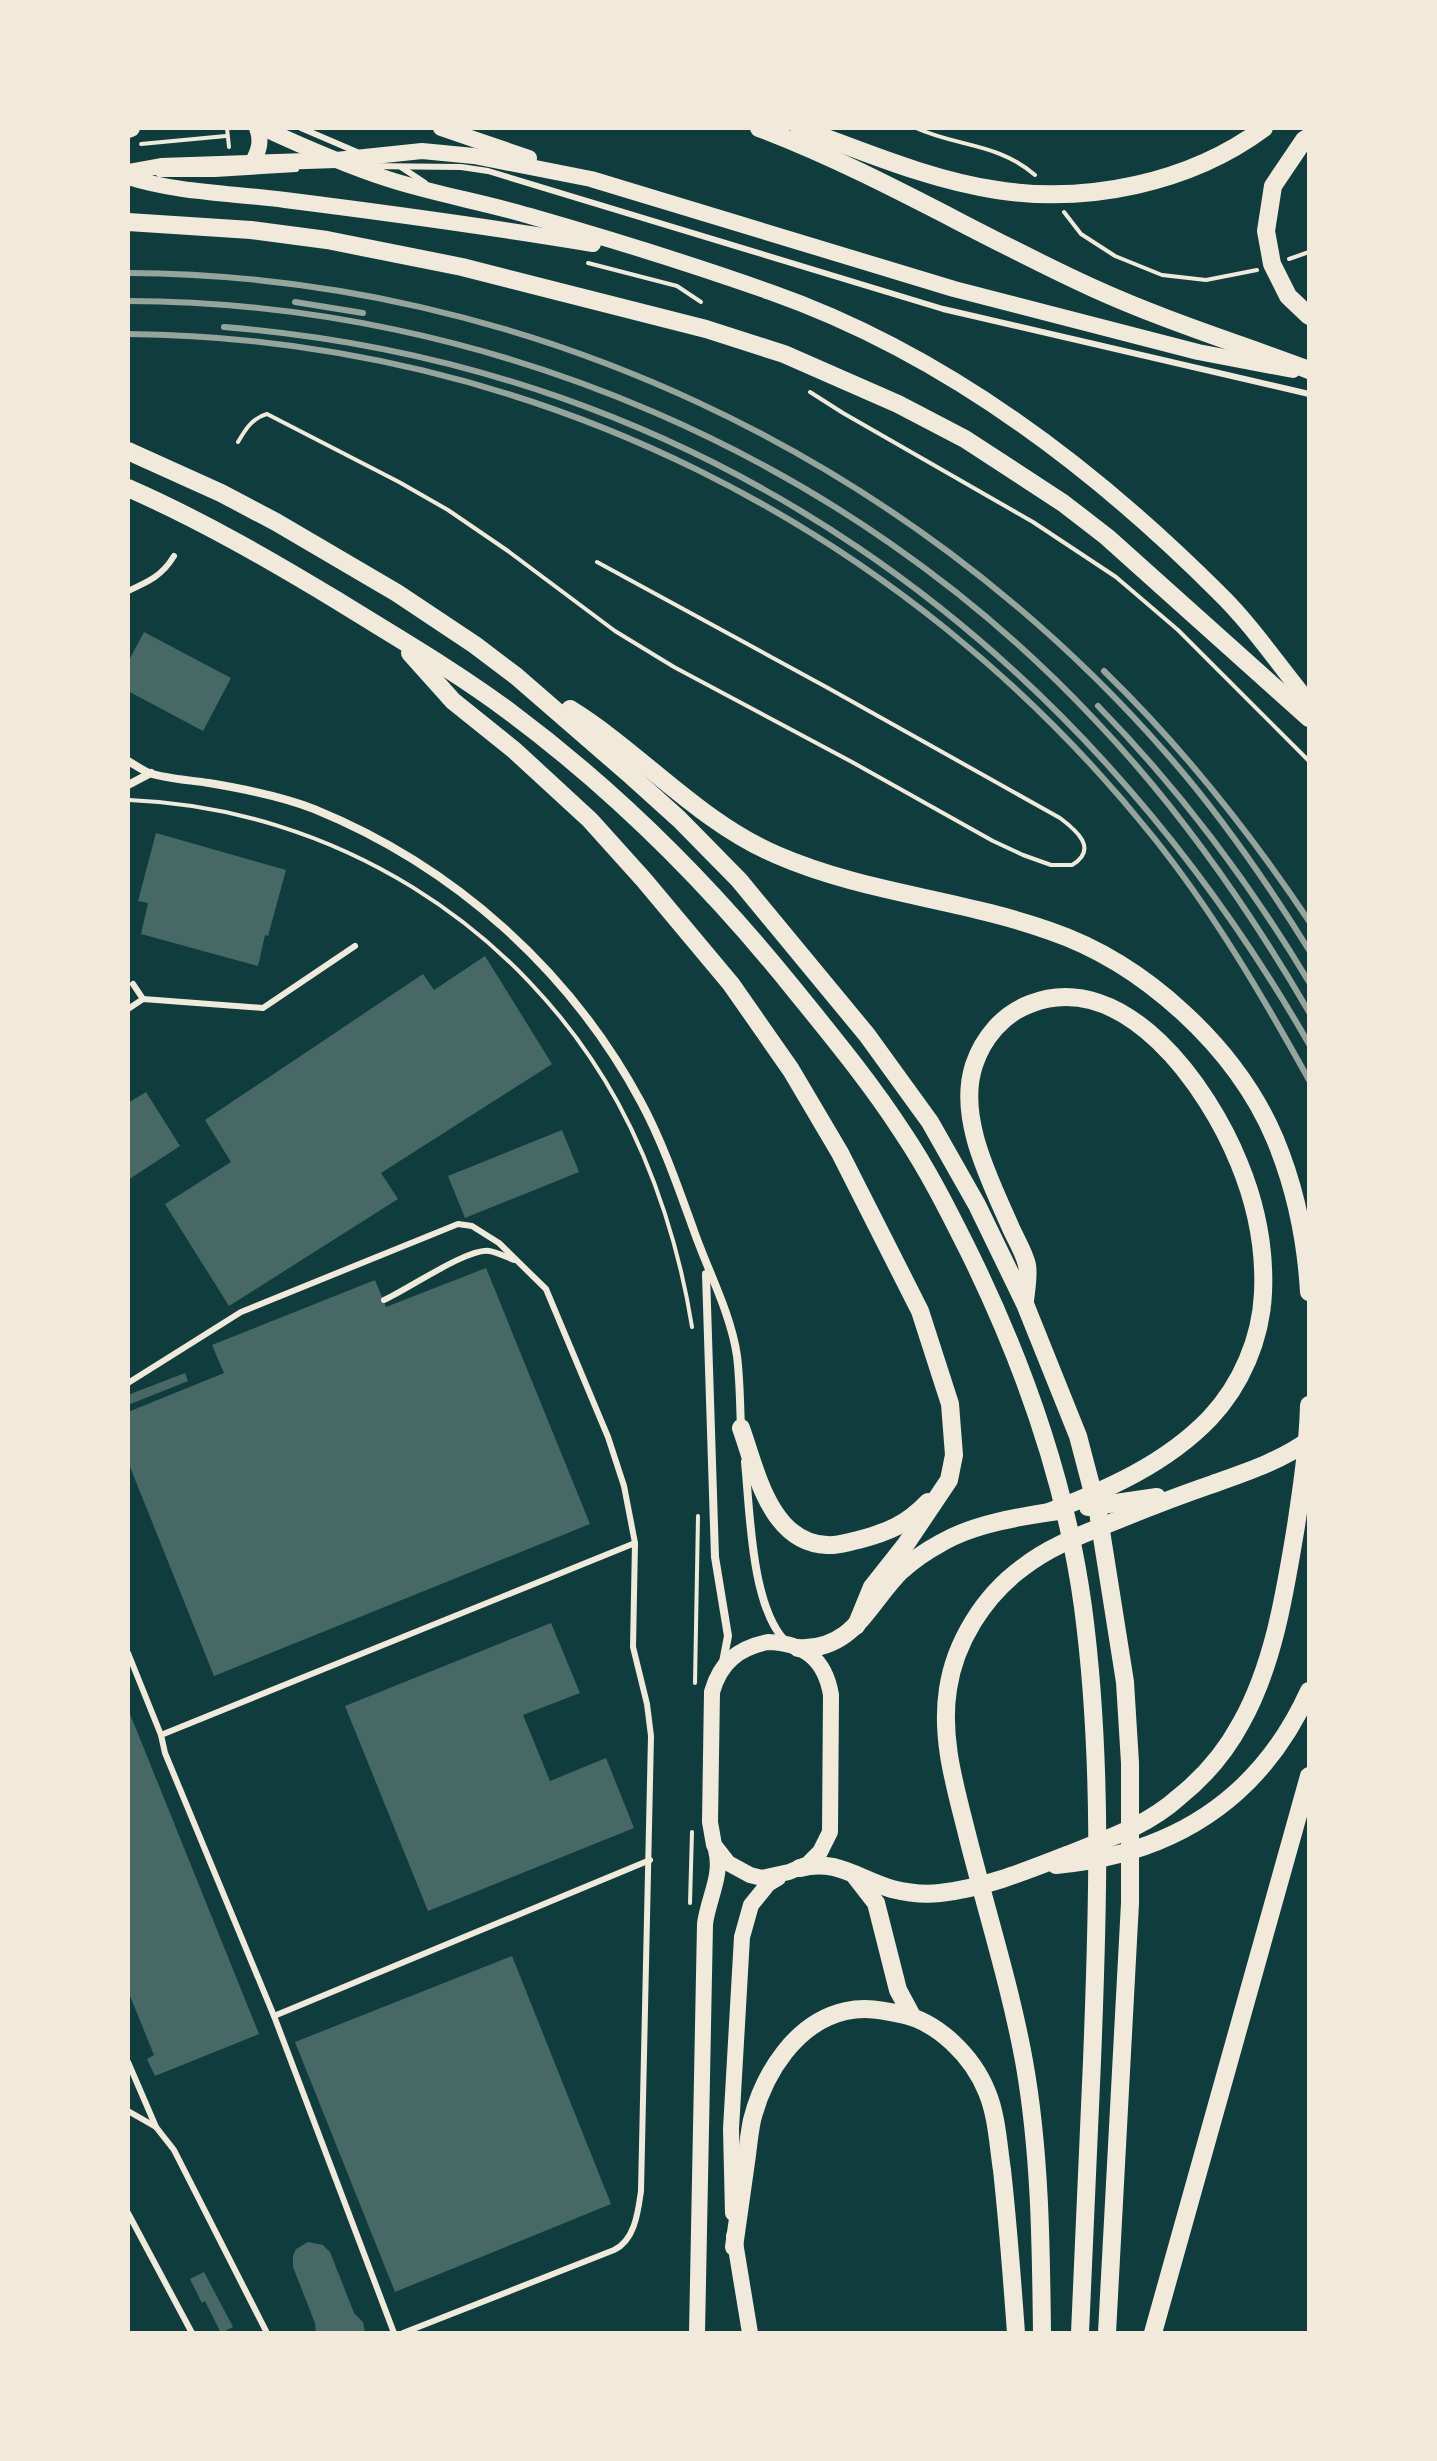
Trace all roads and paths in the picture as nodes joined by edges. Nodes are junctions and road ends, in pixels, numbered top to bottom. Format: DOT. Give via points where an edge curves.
graph roads {
  1 [pos="226,128"];
  2 [pos="260,128"];
  3 [pos="301,128"];
  4 [pos="441,128"];
  5 [pos="759,128"];
  6 [pos="799,128"];
  7 [pos="916,128"];
  8 [pos="1264,128"];
  9 [pos="133,133"];
  10 [pos="1309,137"];
  11 [pos="372,157"];
  12 [pos="336,160"];
  13 [pos="252,163"];
  14 [pos="398,165"];
  15 [pos="353,166"];
  16 [pos="128,174"];
  17 [pos="591,179"];
  18 [pos="1042,181"];
  19 [pos="443,195"];
  20 [pos="1060,207"];
  21 [pos="128,222"];
  22 [pos="1309,252"];
  23 [pos="654,255"];
  24 [pos="1287,259"];
  25 [pos="1259,270"];
  26 [pos="1309,316"];
  27 [pos="1309,372"];
  28 [pos="810,392"];
  29 [pos="1309,394"];
  30 [pos="238,442"];
  31 [pos="128,451"];
  32 [pos="128,488"];
  33 [pos="174,556"];
  34 [pos="597,562"];
  35 [pos="128,591"];
  36 [pos="395,636"];
  37 [pos="516,676"];
  38 [pos="1309,702"];
  39 [pos="1309,718"];
  40 [pos="128,761"];
  41 [pos="1309,761"];
  42 [pos="151,773"];
  43 [pos="128,785"];
  44 [pos="128,800"];
  45 [pos="355,946"];
  46 [pos="133,984"];
  47 [pos="143,999"];
  48 [pos="128,1009"];
  49 [pos="517,1261"];
  50 [pos="706,1265"];
  51 [pos="1309,1292"];
  52 [pos="384,1300"];
  53 [pos="1025,1304"];
  54 [pos="693,1338"];
  55 [pos="128,1383"];
  56 [pos="1309,1405"];
  57 [pos="741,1428"];
  58 [pos="1309,1440"];
  59 [pos="949,1480"];
  60 [pos="1188,1493"];
  61 [pos="1049,1512"];
  62 [pos="698,1513"];
  63 [pos="635,1543"];
  64 [pos="856,1626"];
  65 [pos="794,1646"];
  66 [pos="128,1653"];
  67 [pos="721,1670"];
  68 [pos="1309,1691"];
  69 [pos="694,1698"];
  70 [pos="161,1735"];
  71 [pos="1309,1776"];
  72 [pos="692,1821"];
  73 [pos="714,1845"];
  74 [pos="650,1860"];
  75 [pos="1034,1868"];
  76 [pos="794,1870"];
  77 [pos="854,1875"];
  78 [pos="690,1914"];
  79 [pos="274,2016"];
  80 [pos="912,2016"];
  81 [pos="128,2062"];
  82 [pos="128,2111"];
  83 [pos="156,2127"];
  84 [pos="128,2213"];
  85 [pos="734,2247"];
  86 [pos="192,2333"];
  87 [pos="267,2333"];
  88 [pos="394,2333"];
  89 [pos="403,2333"];
  90 [pos="697,2333"];
  91 [pos="750,2333"];
  92 [pos="1016,2333"];
  93 [pos="1042,2333"];
  94 [pos="1080,2333"];
  95 [pos="1107,2333"];
  96 [pos="1153,2333"];
  1 -- 9 [label="path" via="226,136"];
  2 -- 12 [label="main road"];
  2 -- 13 [label="main road" via="260,147"];
  3 -- 11 [label="lane"];
  4 -- 17 [label="main road"];
  5 -- 27 [label="highway" via="869,175 1104,293"];
  6 -- 8 [label="highway" via="957,181 998,190 1067,194 1160,179 1209,160"];
  7 -- 18 [label="path" via="994,150 1019,161"];
  10 -- 26 [label="highway" via="1273,186 1266,231 1272,264 1288,296"];
  11 -- 12 [label="main road"];
  11 -- 14 [label="lane"];
  11 -- 17 [label="main road" via="441,152"];
  12 -- 13 [label="main road"];
  12 -- 15 [label="main road"];
  13 -- 16 [label="main road" via="161,166"];
  14 -- 15 [label="lane"];
  14 -- 19 [label="lane"];
  14 -- 29 [label="lane" via="488,171 943,309"];
  15 -- 16 [label="lane"];
  15 -- 19 [label="main road"];
  16 -- 23 [label="main road" via="158,186 425,218"];
  17 -- 27 [label="main road" via="954,289 1198,352"];
  19 -- 23 [label="main road" via="528,215"];
  20 -- 25 [label="path" via="1081,234 1115,256 1162,275 1206,280"];
  21 -- 39 [label="highway" via="327,240 462,267 706,329 797,359 965,439 1063,503"];
  22 -- 24 [label="path"];
  23 -- 38 [label="main road" via="827,314 892,344 991,405 1096,481 1164,541 1222,596"];
  28 -- 41 [label="path" via="1033,522 1116,577 1178,630"];
  30 -- 34 [label="path" via="258,417 267,414 448,510 615,631 674,667 993,841 1051,865 1072,865 1083,855 1081,836 1060,818"];
  31 -- 37 [label="highway" via="276,522 397,593"];
  32 -- 36 [label="highway" via="216,530"];
  33 -- 35 [label="lane" via="156,579"];
  36 -- 59 [label="highway" via="453,701 590,820 731,984 791,1070 840,1153 920,1311 950,1404 954,1455"];
  36 -- 94 [label="highway" via="469,682 561,752 719,900 847,1055 906,1136 998,1311 1047,1445 1068,1525 1083,1608 1098,1779 1098,1911"];
  37 -- 51 [label="highway" via="580,715 723,825 774,854 825,874 1053,931 1145,981 1211,1042 1260,1110 1289,1176"];
  37 -- 53 [label="highway" via="659,801 739,880 867,1035 930,1122"];
  40 -- 42 [label="street"];
  42 -- 43 [label="street"];
  42 -- 50 [label="street" via="248,790 313,809 405,856 503,925 566,991 619,1064 664,1152"];
  44 -- 54 [label="path" via="204,807 312,836 380,868 493,947 564,1021 619,1105 670,1230"];
  45 -- 47 [label="lane" via="263,1008"];
  46 -- 47 [label="lane"];
  47 -- 48 [label="lane"];
  49 -- 52 [label="lane" via="489,1251 478,1253"];
  49 -- 55 [label="lane" via="497,1241 458,1224 241,1312"];
  49 -- 63 [label="lane" via="553,1302 619,1466"];
  50 -- 57 [label="street" via="737,1355"];
  50 -- 67 [label="street" via="715,1557 728,1636"];
  53 -- 61 [label="highway" via="1027,1265 977,1142 969,1108 973,1067 981,1048 1008,1016 1042,1000 1081,998 1113,1009 1150,1034 1204,1094 1249,1191 1261,1244 1263,1296 1246,1363 1209,1419 1145,1468"];
  53 -- 95 [label="highway" via="1078,1436 1098,1512 1125,1682 1130,1903"];
  56 -- 75 [label="highway" via="1304,1473 1283,1595 1251,1704 1228,1745 1197,1781 1152,1818"];
  57 -- 59 [label="highway" via="771,1508 805,1540 827,1545 889,1532 918,1513"];
  57 -- 65 [label="street" via="762,1599 771,1622"];
  58 -- 60 [label="highway" via="1247,1472"];
  59 -- 64 [label="highway" via="872,1587"];
  60 -- 61 [label="highway"];
  60 -- 93 [label="highway" via="1077,1537 1039,1556 1002,1585 962,1642 948,1689 947,1753 1008,1980 1024,2064 1041,2244"];
  61 -- 64 [label="highway" via="972,1529 941,1542 902,1570"];
  62 -- 69 [label="path"];
  63 -- 70 [label="lane"];
  63 -- 74 [label="lane" via="632,1630 649,1719"];
  64 -- 65 [label="highway" via="827,1645"];
  65 -- 67 [label="main road" via="768,1642 745,1648"];
  65 -- 76 [label="main road" via="821,1665 831,1695 830,1832 820,1852"];
  66 -- 70 [label="lane"];
  67 -- 73 [label="main road" via="712,1692"];
  68 -- 75 [label="highway" via="1264,1766 1212,1813 1118,1855"];
  70 -- 79 [label="lane"];
  71 -- 96 [label="highway"];
  72 -- 78 [label="path"];
  73 -- 76 [label="main road" via="728,1863 750,1875 762,1878"];
  73 -- 90 [label="main road" via="718,1873 705,1924"];
  74 -- 79 [label="lane"];
  74 -- 89 [label="lane" via="641,2191 630,2234 614,2250"];
  75 -- 77 [label="highway" via="988,1883 913,1894"];
  76 -- 77 [label="highway" via="828,1865"];
  76 -- 85 [label="main road" via="758,1894 742,1937 731,2129"];
  77 -- 80 [label="highway" via="876,1903 898,1990"];
  79 -- 88 [label="lane"];
  80 -- 85 [label="highway" via="873,2008 846,2011 800,2035 778,2060 752,2120"];
  80 -- 92 [label="highway" via="961,2051 988,2093 1007,2212"];
  81 -- 83 [label="lane"];
  82 -- 83 [label="lane"];
  83 -- 87 [label="lane" via="174,2150"];
  84 -- 86 [label="lane"];
  85 -- 91 [label="main road"];
}
